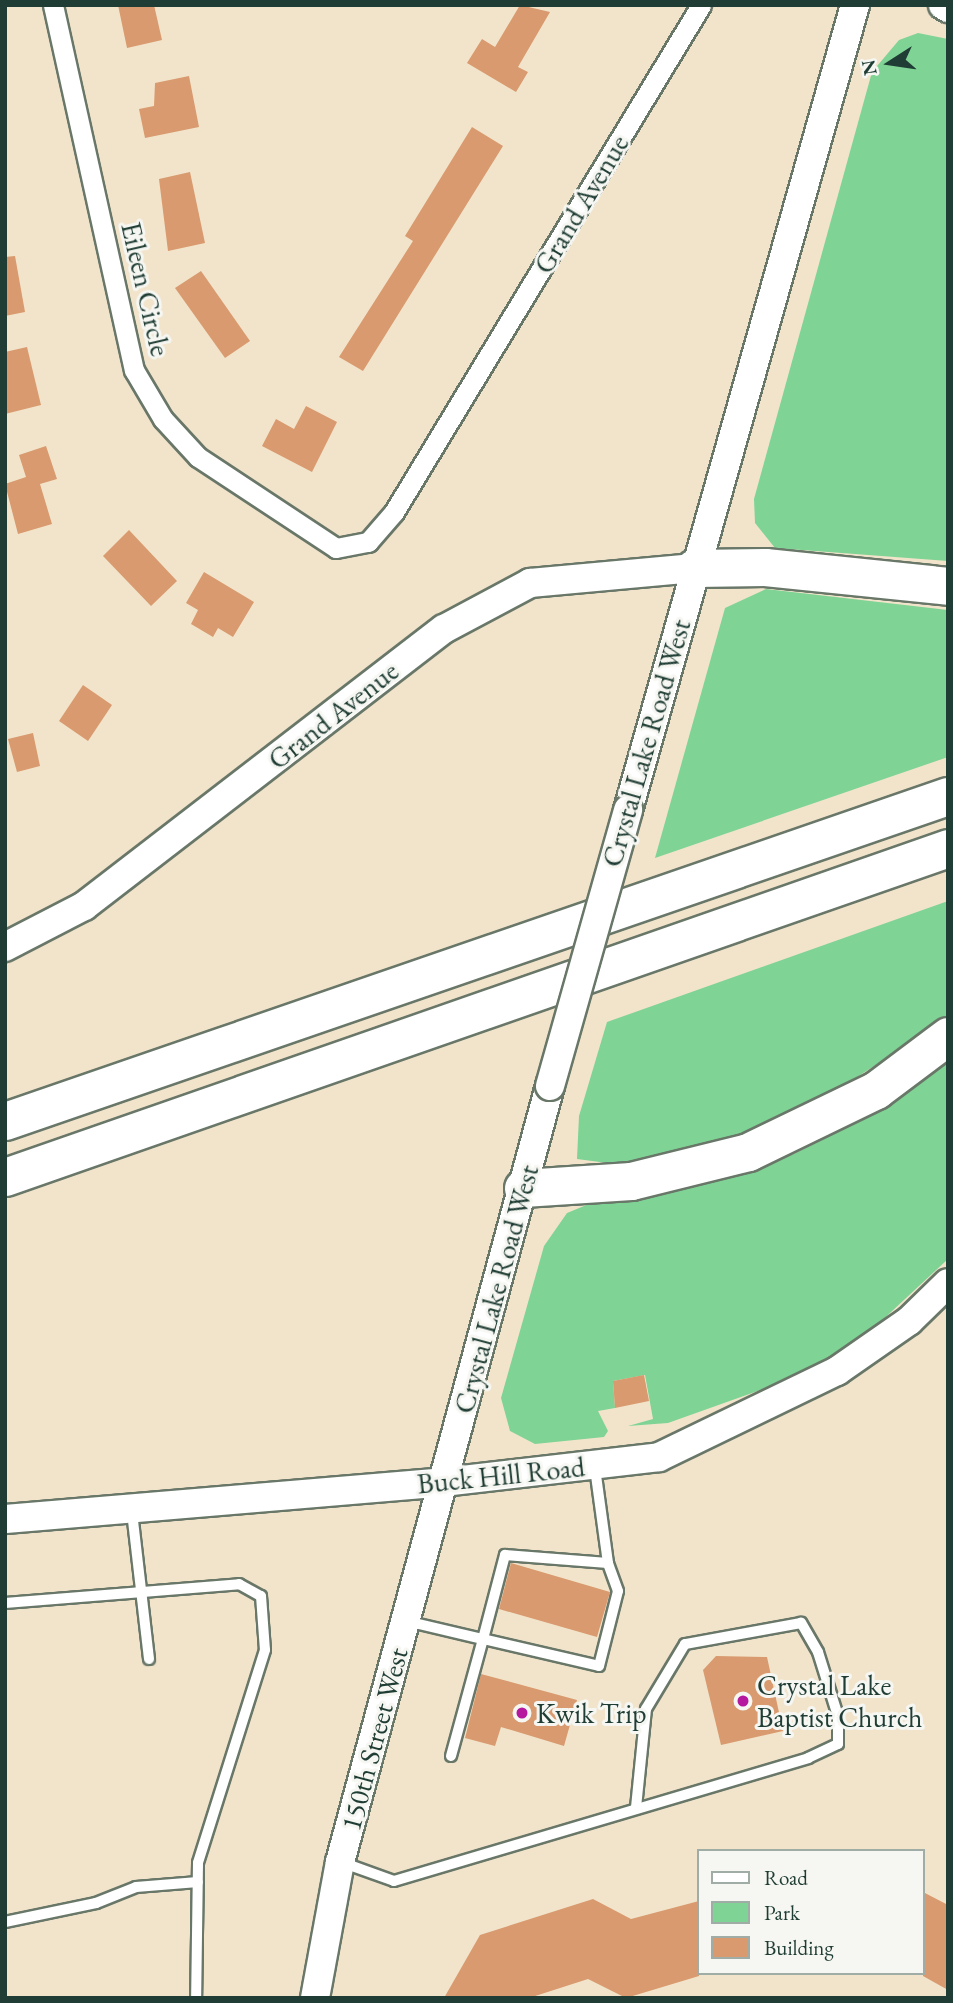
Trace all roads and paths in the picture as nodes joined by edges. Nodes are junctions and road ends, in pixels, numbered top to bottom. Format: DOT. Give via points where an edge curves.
graph roads {
  1 [pos="53,5"];
  2 [pos="701,5"];
  3 [pos="855,5"];
  4 [pos="943,5"];
  5 [pos="948,8"];
  6 [pos="368,542"];
  7 [pos="694,568"];
  8 [pos="948,586"];
  9 [pos="948,796"];
  10 [pos="948,848"];
  11 [pos="5,947"];
  12 [pos="948,1036"];
  13 [pos="5,1121"];
  14 [pos="115,1140"];
  15 [pos="5,1177"];
  16 [pos="523,1188"];
  17 [pos="5,1198"];
  18 [pos="948,1283"];
  19 [pos="595,1465"];
  20 [pos="444,1482"];
  21 [pos="132,1508"];
  22 [pos="5,1519"];
  23 [pos="608,1563"];
  24 [pos="138,1592"];
  25 [pos="5,1603"];
  26 [pos="406,1620"];
  27 [pos="483,1639"];
  28 [pos="149,1659"];
  29 [pos="451,1756"];
  30 [pos="636,1808"];
  31 [pos="340,1862"];
  32 [pos="198,1882"];
  33 [pos="5,1922"];
  34 [pos="196,1998"];
  35 [pos="315,1998"];
  1 -- 6 [label="street, Eileen Circle" via="134,370 163,419 198,457 336,548"];
  2 -- 6 [label="street, Grand Avenue" via="394,512"];
  3 -- 7 [label="street, Crystal Lake Road West"];
  4 -- 5 [label="street"];
  7 -- 8 [label="highway" via="765,567"];
  7 -- 11 [label="street, Grand Avenue" via="530,583 444,629 84,906"];
  7 -- 16 [label="street, Crystal Lake Road West, bridge"];
  9 -- 13 [label="highway"];
  10 -- 14 [label="highway"];
  12 -- 16 [label="highway" via="876,1090 748,1152 631,1181"];
  14 -- 15 [label="highway"];
  14 -- 17 [label="highway"];
  16 -- 20 [label="street, Crystal Lake Road West"];
  18 -- 19 [label="street, Buck Hill Road" via="909,1321 836,1371 659,1457"];
  19 -- 20 [label="street, Buck Hill Road"];
  19 -- 23 [label="lane"];
  20 -- 21 [label="street, Buck Hill Road"];
  20 -- 26 [label="street, 150th Street West"];
  21 -- 22 [label="street, Buck Hill Road"];
  21 -- 24 [label="lane"];
  23 -- 27 [label="lane" via="505,1555"];
  23 -- 27 [label="lane" via="618,1591 598,1667"];
  24 -- 25 [label="lane"];
  24 -- 28 [label="lane"];
  24 -- 32 [label="lane" via="239,1584 261,1597 265,1650"];
  26 -- 27 [label="lane"];
  26 -- 31 [label="street, 150th Street West"];
  27 -- 29 [label="lane"];
  30 -- 30 [label="lane" via="838,1744 834,1703 818,1652 801,1623 685,1644 646,1709"];
  30 -- 31 [label="lane" via="394,1881"];
  31 -- 35 [label="street, 150th Street West"];
  32 -- 33 [label="lane" via="136,1887 96,1903"];
  32 -- 34 [label="lane"];
}
